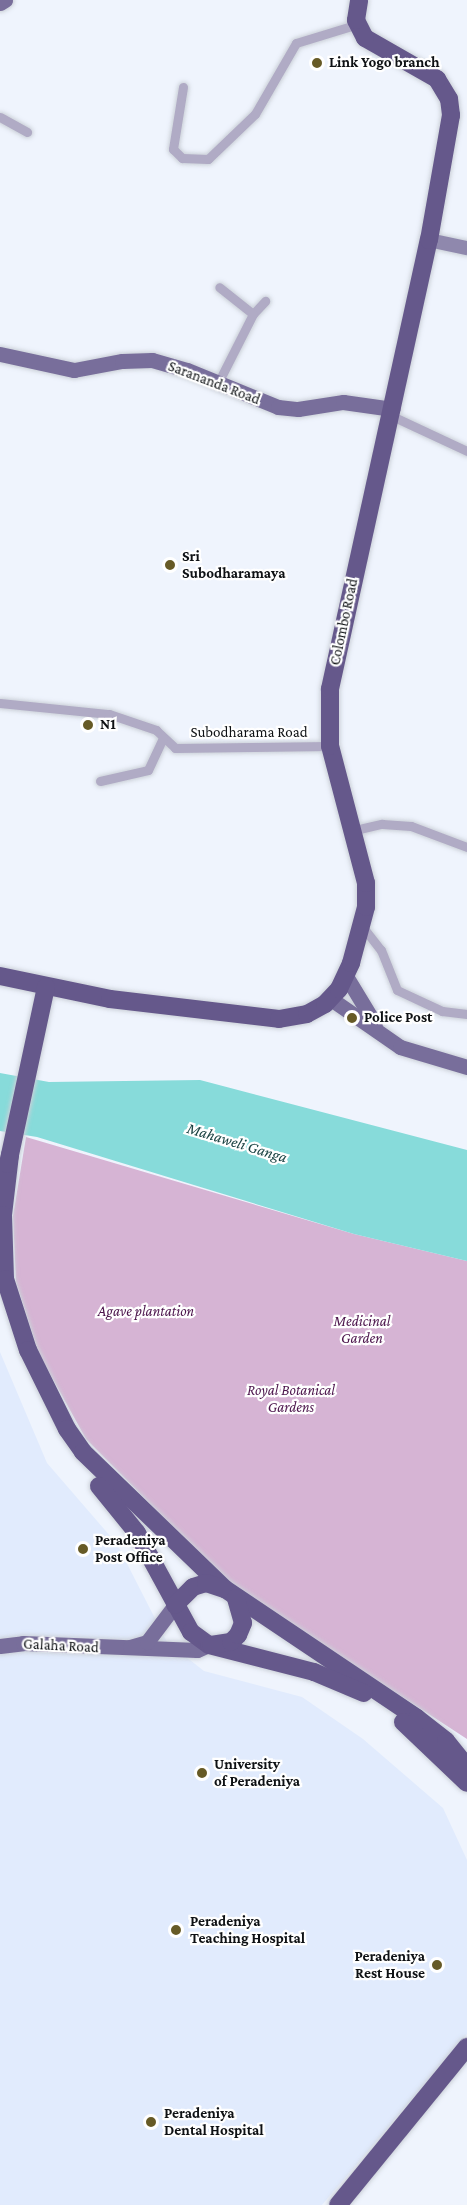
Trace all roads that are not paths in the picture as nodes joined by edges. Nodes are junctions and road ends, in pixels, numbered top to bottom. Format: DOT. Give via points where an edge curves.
graph roads {
  1 [pos="5,0"];
  2 [pos="358,0"];
  3 [pos="0,3"];
  4 [pos="358,24"];
  5 [pos="183,87"];
  6 [pos="0,117"];
  7 [pos="27,132"];
  8 [pos="429,240"];
  9 [pos="467,248"];
  10 [pos="219,287"];
  11 [pos="265,301"];
  12 [pos="253,314"];
  13 [pos="0,354"];
  14 [pos="218,383"];
  15 [pos="392,412"];
  16 [pos="467,451"];
  17 [pos="0,703"];
  18 [pos="163,738"];
  19 [pos="330,746"];
  20 [pos="100,781"];
  21 [pos="355,830"];
  22 [pos="467,846"];
  23 [pos="362,926"];
  24 [pos="0,976"];
  25 [pos="346,976"];
  26 [pos="46,987"];
  27 [pos="331,999"];
  28 [pos="467,1014"];
  29 [pos="380,1032"];
  30 [pos="467,1066"];
  31 [pos="10,1155"];
  32 [pos="0,1193"];
  33 [pos="0,1301"];
  34 [pos="230,1593"];
  35 [pos="175,1605"];
  36 [pos="209,1645"];
  37 [pos="0,1646"];
  38 [pos="122,1649"];
  39 [pos="467,1767"];
  40 [pos="467,1783"];
  41 [pos="467,2047"];
  42 [pos="338,2205"];
  1 -- 3 [label="main road"];
  2 -- 4 [label="highway"];
  4 -- 5 [label="street" via="297,43 255,114 208,159 182,158 173,149"];
  4 -- 8 [label="highway, Colombo Road" via="370,42 431,74 449,99 450,134"];
  6 -- 7 [label="street"];
  8 -- 9 [label="street"];
  8 -- 15 [label="highway, Colombo Road"];
  10 -- 12 [label="street"];
  11 -- 12 [label="street"];
  12 -- 14 [label="street"];
  13 -- 14 [label="main road, Sarananda Road" via="74,370 152,360"];
  14 -- 15 [label="main road, Sarananda Road" via="287,408 343,402"];
  15 -- 16 [label="street"];
  15 -- 19 [label="highway, Colombo Road" via="333,670"];
  17 -- 18 [label="street, Subodharama Road" via="109,714 143,724"];
  18 -- 19 [label="street, Subodharama Road" via="175,748"];
  18 -- 20 [label="street" via="148,770"];
  19 -- 21 [label="highway, Colombo Road"];
  21 -- 22 [label="street" via="382,824 411,826"];
  21 -- 23 [label="highway, Colombo Road" via="366,883"];
  23 -- 25 [label="highway, Colombo Road"];
  23 -- 28 [label="street" via="381,950 397,990 442,1011"];
  24 -- 26 [label="highway, Colombo Road"];
  25 -- 27 [label="highway, Colombo Road"];
  25 -- 29 [label="main road"];
  26 -- 27 [label="highway, Colombo Road" via="269,1019 307,1014"];
  26 -- 31 [label="highway"];
  27 -- 29 [label="main road"];
  29 -- 30 [label="main road" via="411,1053"];
  31 -- 32 [label="highway"];
  31 -- 34 [label="highway" via="3,1215 5,1279 18,1326 48,1394 67,1429 101,1472"];
  33 -- 35 [label="highway" via="23,1366 45,1412 71,1452 137,1533"];
  34 -- 35 [label="highway" via="206,1583 193,1587"];
  34 -- 36 [label="highway" via="243,1623 231,1642"];
  34 -- 39 [label="highway" via="417,1718 446,1742"];
  35 -- 36 [label="highway" via="191,1632"];
  35 -- 38 [label="main road, Galaha Road" via="147,1642"];
  36 -- 38 [label="main road, Galaha Road" via="196,1650"];
  36 -- 40 [label="highway" via="348,1684 390,1711"];
  37 -- 38 [label="main road, Galaha Road" via="23,1643"];
  41 -- 42 [label="highway"];
}
